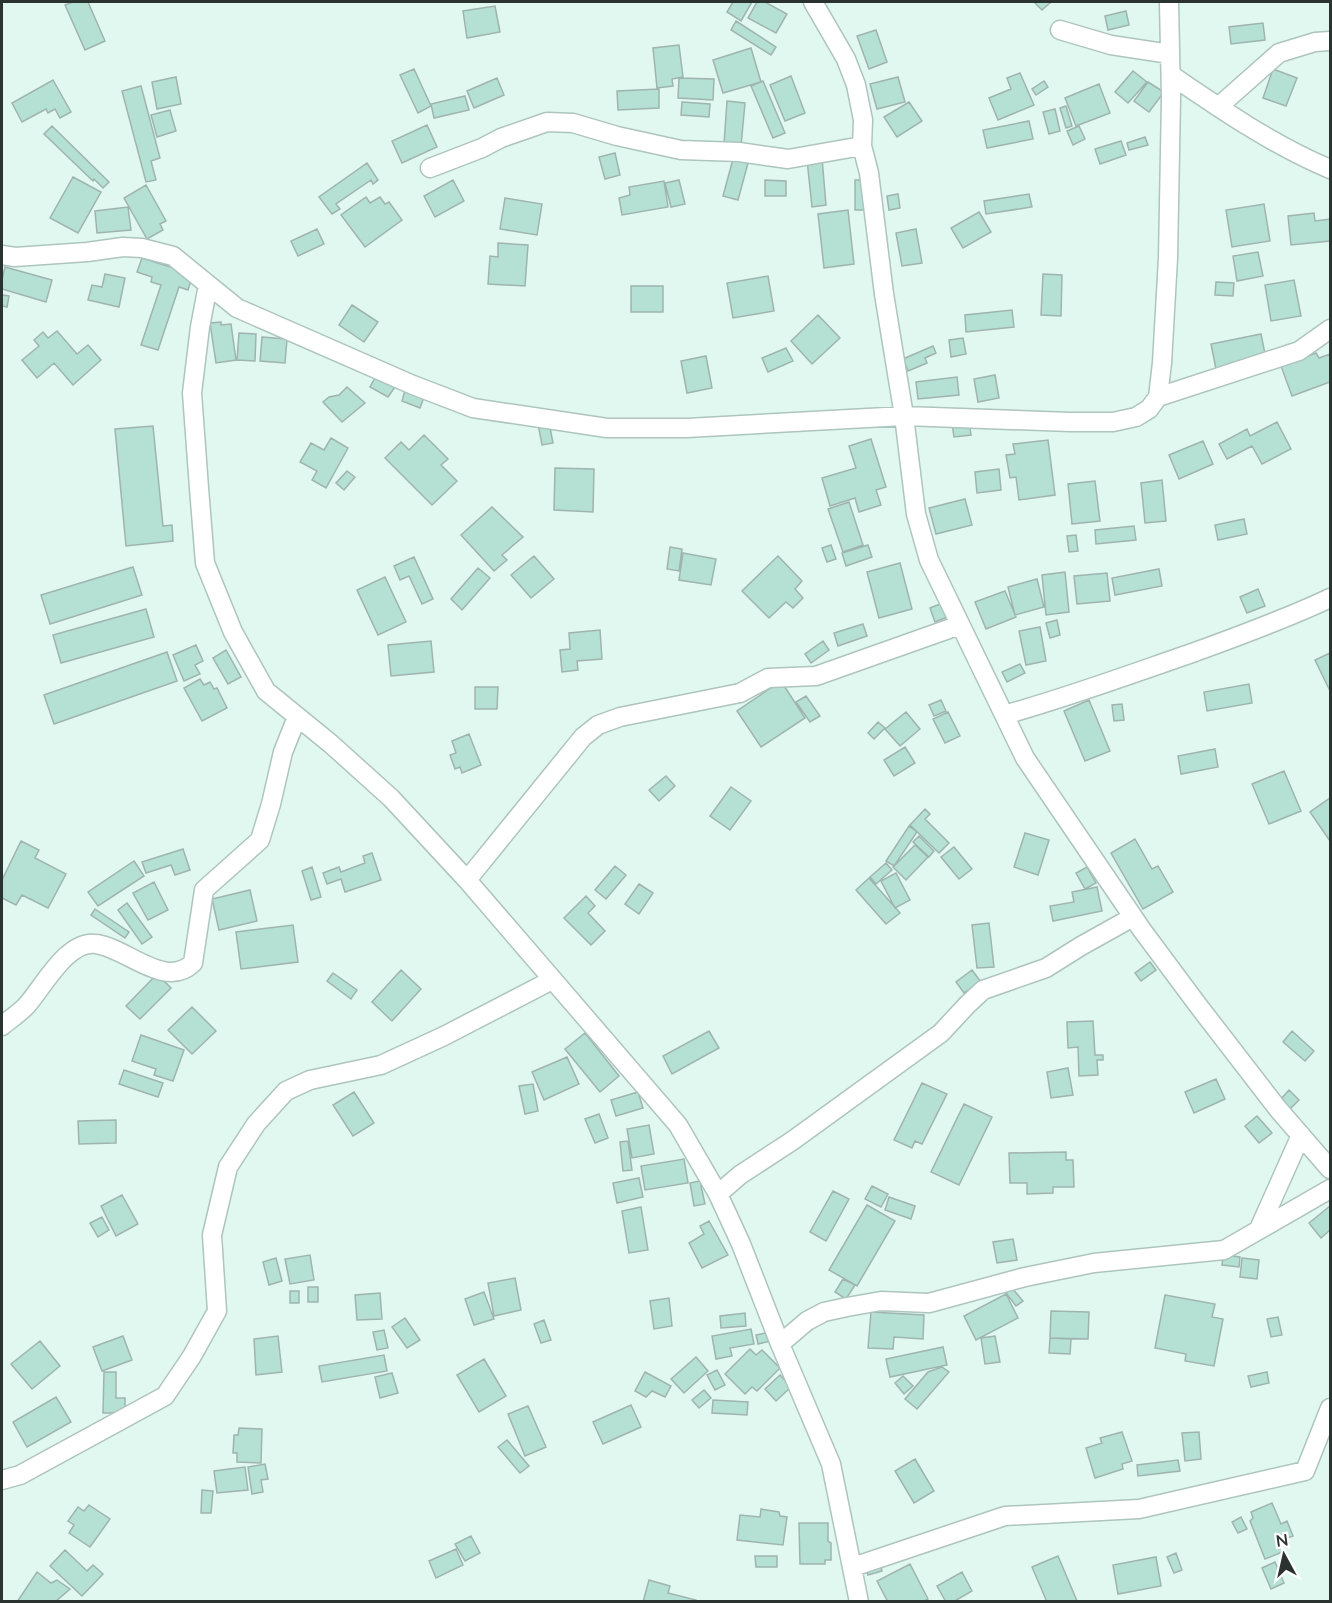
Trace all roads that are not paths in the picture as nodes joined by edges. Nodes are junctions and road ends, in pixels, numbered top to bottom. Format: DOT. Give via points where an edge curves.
graph roads {
  1 [pos="813,2"];
  2 [pos="1169,2"];
  3 [pos="1060,30"];
  4 [pos="1330,40"];
  5 [pos="1170,54"];
  6 [pos="1171,75"];
  7 [pos="1218,107"];
  8 [pos="862,147"];
  9 [pos="430,168"];
  10 [pos="1330,169"];
  11 [pos="2,255"];
  12 [pos="208,285"];
  13 [pos="1330,329"];
  14 [pos="1158,396"];
  15 [pos="904,416"];
  16 [pos="1330,598"];
  17 [pos="960,625"];
  18 [pos="1004,715"];
  19 [pos="297,717"];
  20 [pos="467,880"];
  21 [pos="1133,917"];
  22 [pos="552,980"];
  23 [pos="2,1026"];
  24 [pos="1301,1135"];
  25 [pos="1330,1169"];
  26 [pos="1330,1189"];
  27 [pos="718,1194"];
  28 [pos="1259,1229"];
  29 [pos="780,1344"];
  30 [pos="1330,1408"];
  31 [pos="2,1480"];
  32 [pos="853,1567"];
  33 [pos="860,1602"];
  1 -- 8 [label="street" via="846,59 856,85"];
  2 -- 5 [label="street"];
  3 -- 5 [label="street" via="1111,45"];
  4 -- 7 [label="street" via="1279,53"];
  5 -- 6 [label="street"];
  6 -- 7 [label="street"];
  6 -- 14 [label="street" via="1168,258"];
  7 -- 10 [label="street" via="1298,155"];
  8 -- 9 [label="street" via="788,159 681,150 573,123 547,122"];
  8 -- 15 [label="street"];
  11 -- 12 [label="street" via="142,248 173,256"];
  12 -- 15 [label="street" via="237,308 473,408 607,428 687,428"];
  12 -- 19 [label="street" via="192,393 205,563 233,632 266,691"];
  13 -- 14 [label="street" via="1299,351"];
  14 -- 15 [label="street" via="1149,409 1136,417 1113,422"];
  15 -- 17 [label="street" via="916,514 929,560"];
  16 -- 18 [label="street" via="1149,668"];
  17 -- 18 [label="street"];
  17 -- 20 [label="street" via="816,676 768,678 740,693 598,725 583,738"];
  18 -- 21 [label="street" via="1025,758"];
  19 -- 20 [label="street" via="391,798"];
  19 -- 23 [label="street" via="283,752 260,840 204,890 193,963 175,974 95,943 84,946 63,958 26,1006"];
  20 -- 22 [label="street"];
  21 -- 24 [label="street"];
  21 -- 27 [label="street" via="1046,968 983,990 941,1033"];
  22 -- 27 [label="street" via="678,1125"];
  22 -- 31 [label="street" via="381,1065 310,1080 286,1091 256,1124 228,1167 212,1235 217,1311 165,1396 20,1475"];
  24 -- 25 [label="street"];
  24 -- 28 [label="street"];
  26 -- 28 [label="street"];
  27 -- 29 [label="street"];
  28 -- 29 [label="street" via="1224,1250 1094,1263 929,1304 881,1301 824,1312"];
  29 -- 32 [label="street" via="831,1464"];
  30 -- 32 [label="street" via="1305,1471 1139,1509 1005,1516"];
  32 -- 33 [label="street"];
}
